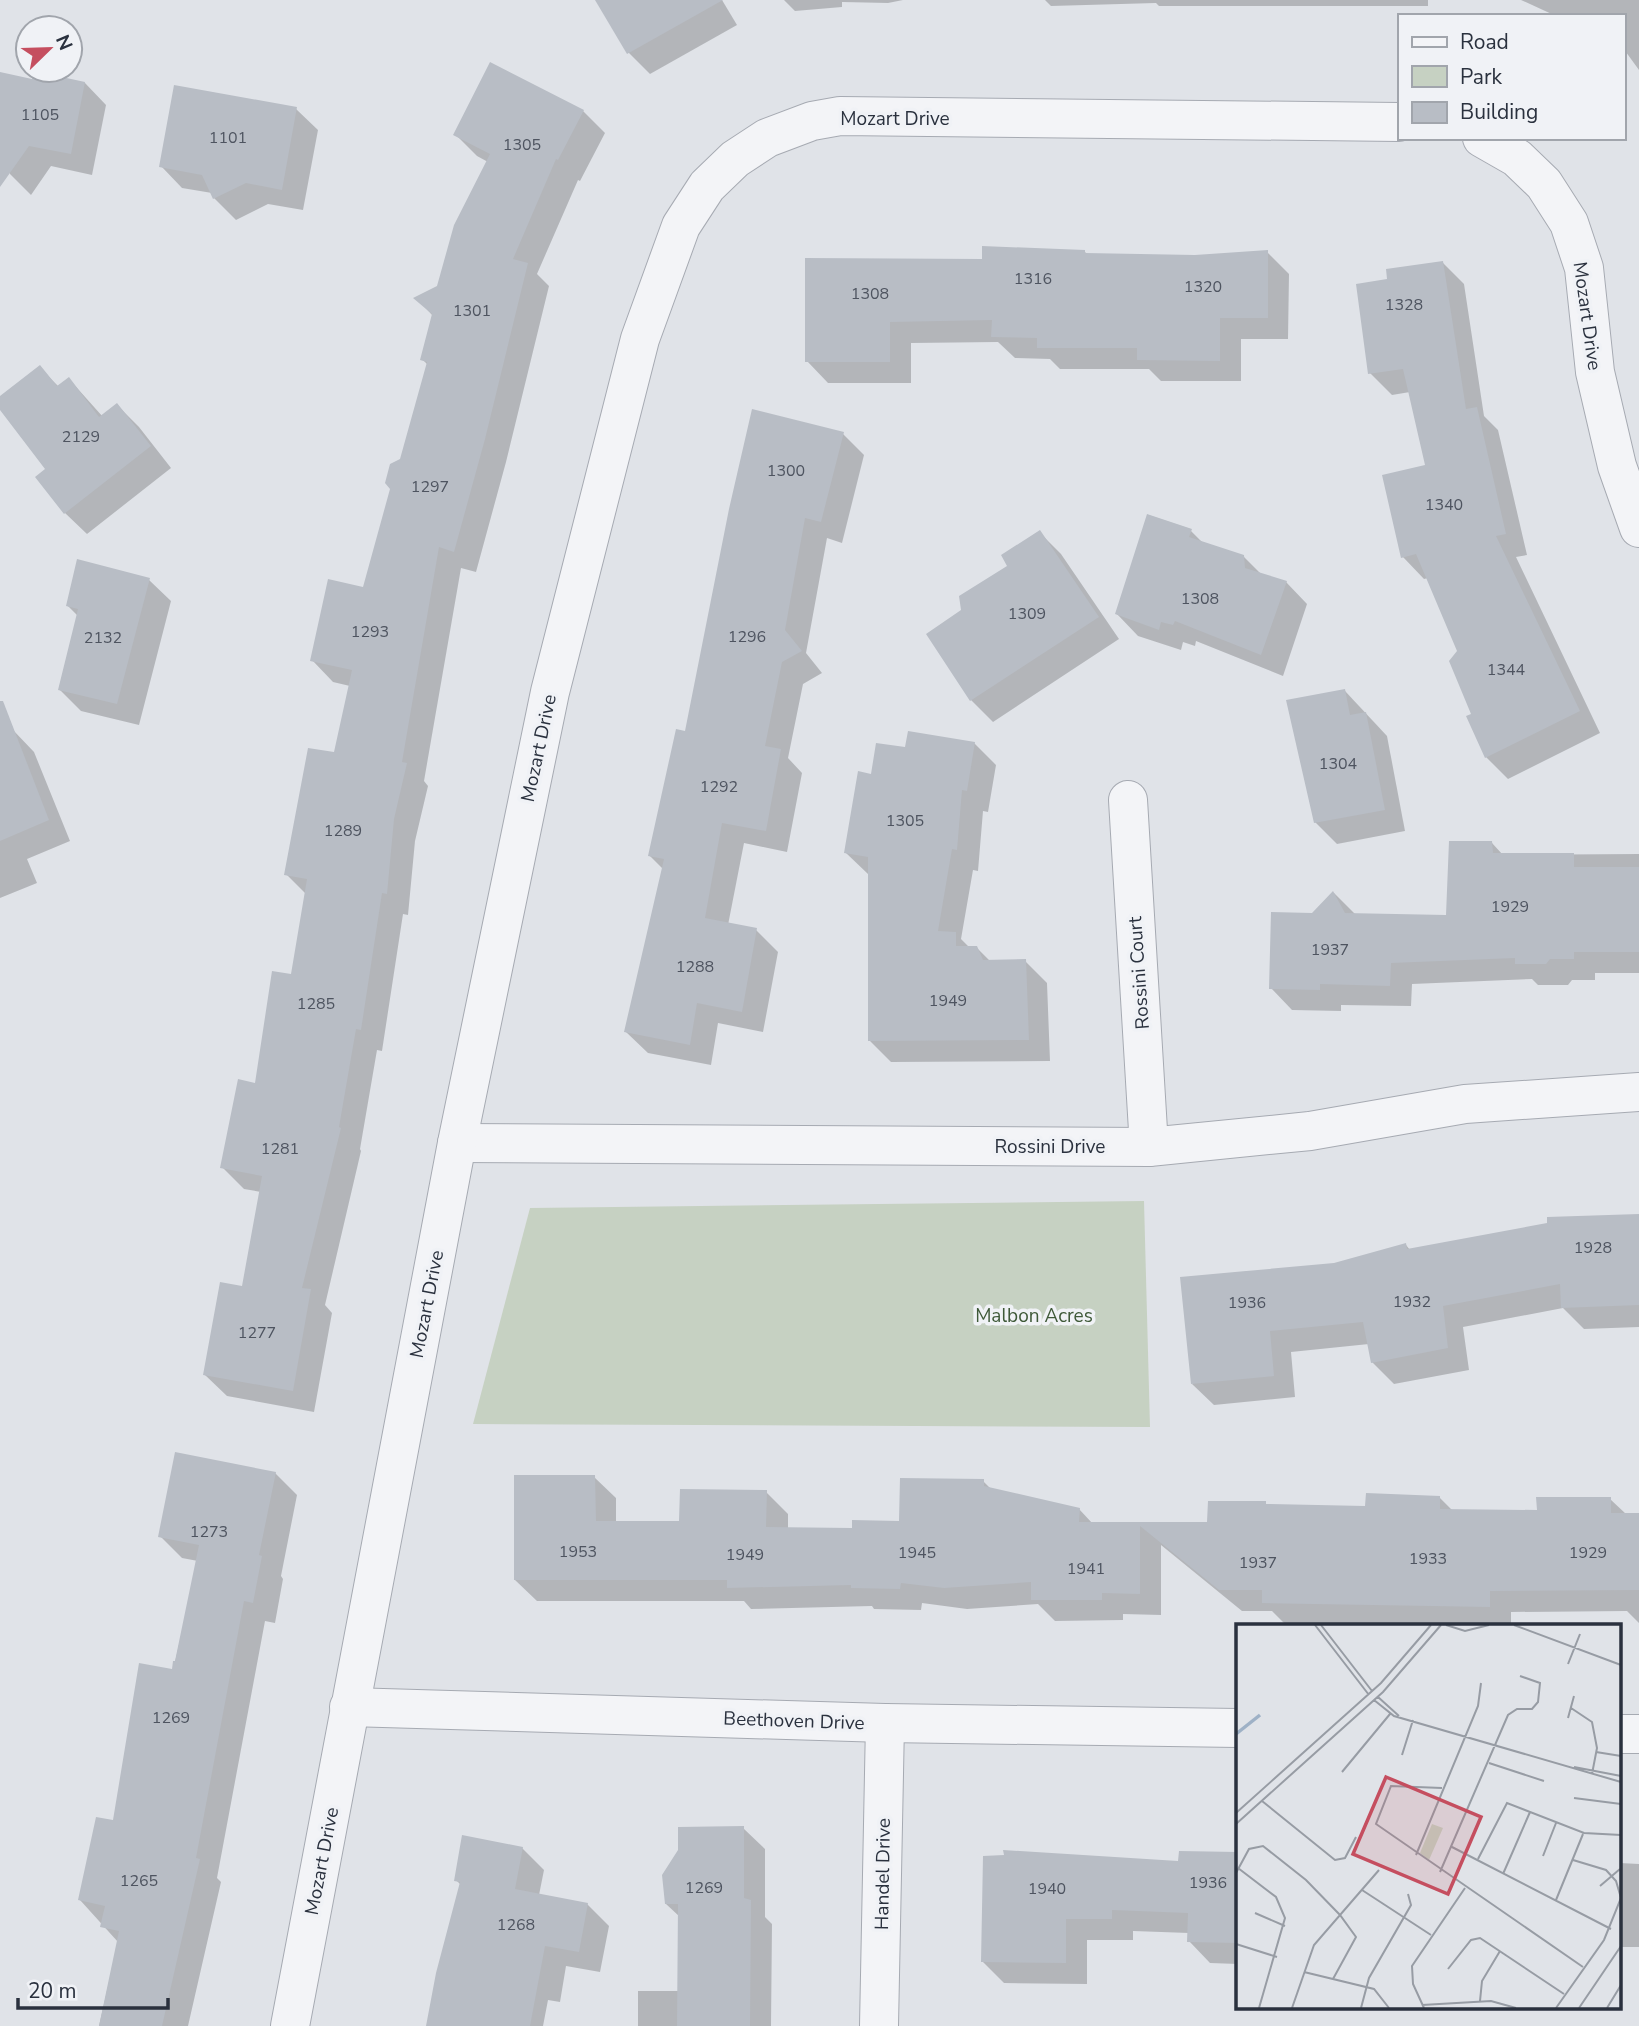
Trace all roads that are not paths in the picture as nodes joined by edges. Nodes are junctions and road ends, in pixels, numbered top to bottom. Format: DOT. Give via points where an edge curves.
graph roads {
  1 [pos="1398,122"];
  2 [pos="1486,140"];
  3 [pos="1639,528"];
  4 [pos="1128,800"];
  5 [pos="1639,1092"];
  6 [pos="457,1143"];
  7 [pos="1149,1147"];
  8 [pos="349,1707"];
  9 [pos="885,1723"];
  10 [pos="1236,1728"];
  11 [pos="290,2026"];
  12 [pos="879,2026"];
  1 -- 6 [label="street, Mozart Drive" via="841,116 767,138 735,159 707,186 681,226 640,339 550,692"];
  2 -- 3 [label="street, Mozart Drive" via="1517,158 1544,184 1569,223 1584,268 1595,373 1617,466"];
  4 -- 7 [label="street, Rossini Court"];
  5 -- 7 [label="street, Rossini Drive" via="1465,1104 1310,1131"];
  6 -- 7 [label="street, Rossini Drive"];
  6 -- 8 [label="street, Mozart Drive"];
  8 -- 9 [label="street, Beethoven Drive"];
  8 -- 11 [label="street, Mozart Drive"];
  9 -- 10 [label="street, Beethoven Drive"];
  9 -- 12 [label="street, Handel Drive"];
}
